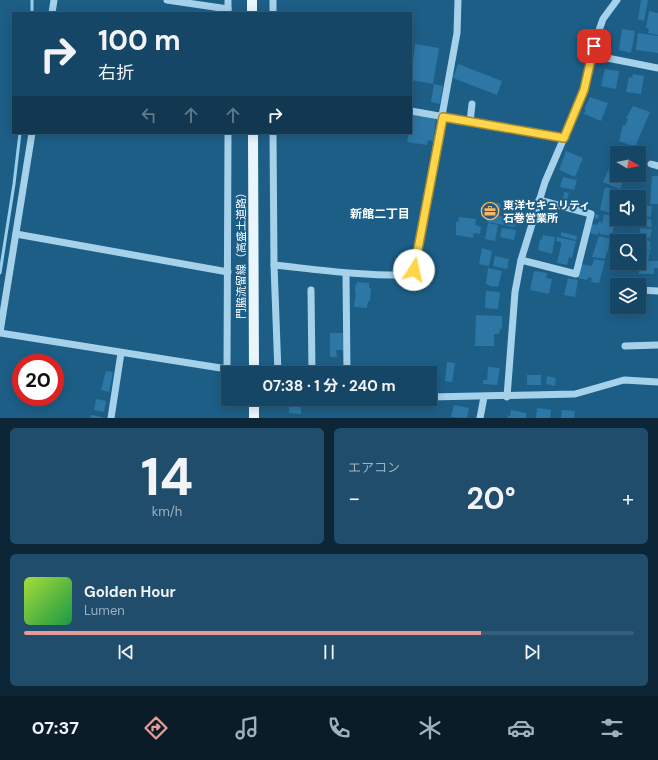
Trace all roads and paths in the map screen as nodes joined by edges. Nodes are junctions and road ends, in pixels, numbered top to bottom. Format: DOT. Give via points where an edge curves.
graph roads {
  1 [pos="54,0"];
  2 [pos="167,0"];
  3 [pos="228,0"];
  4 [pos="252,0"];
  5 [pos="273,0"];
  6 [pos="458,0"];
  7 [pos="617,0"];
  8 [pos="228,11"];
  9 [pos="52,12"];
  10 [pos="252,12"];
  11 [pos="273,12"];
  12 [pos="592,56"];
  13 [pos="658,68"];
  14 [pos="472,104"];
  15 [pos="412,111"];
  16 [pos="443,117"];
  17 [pos="470,122"];
  18 [pos="32,134"];
  19 [pos="228,134"];
  20 [pos="253,134"];
  21 [pos="273,134"];
  22 [pos="564,138"];
  23 [pos="539,200"];
  24 [pos="16,234"];
  25 [pos="522,260"];
  26 [pos="274,265"];
  27 [pos="228,272"];
  28 [pos="346,274"];
  29 [pos="311,290"];
  30 [pos="646,290"];
  31 [pos="658,291"];
  32 [pos="0,333"];
  33 [pos="658,345"];
  34 [pos="625,346"];
  35 [pos="120,353"];
  36 [pos="254,366"];
  37 [pos="278,366"];
  38 [pos="312,366"];
  39 [pos="348,366"];
  40 [pos="658,382"];
  41 [pos="437,397"];
  42 [pos="484,397"];
  43 [pos="507,397"];
  44 [pos="254,406"];
  45 [pos="110,418"];
  46 [pos="254,418"];
  47 [pos="480,418"];
  1 -- 9 [label="street"];
  2 -- 8 [label="street"];
  3 -- 8 [label="street"];
  4 -- 10 [label="main road"];
  5 -- 11 [label="street"];
  6 -- 16 [label="street" via="457,33"];
  7 -- 12 [label="street" via="603,19"];
  12 -- 13 [label="street"];
  12 -- 22 [label="street" via="584,90"];
  14 -- 17 [label="street"];
  15 -- 16 [label="street"];
  16 -- 17 [label="street"];
  16 -- 28 [label="street" via="412,272 375,276"];
  17 -- 22 [label="street"];
  18 -- 24 [label="street"];
  19 -- 27 [label="street"];
  20 -- 36 [label="main road, 門脇流留線（高盛土道路）"];
  21 -- 26 [label="street"];
  22 -- 23 [label="street"];
  23 -- 25 [label="street"];
  23 -- 25 [label="street" via="591,214 576,274"];
  24 -- 27 [label="street"];
  24 -- 32 [label="street"];
  25 -- 43 [label="street" via="515,292"];
  26 -- 28 [label="street"];
  26 -- 37 [label="street"];
  27 -- 35 [label="street" via="227,369"];
  28 -- 39 [label="street"];
  29 -- 38 [label="street"];
  30 -- 31 [label="street"];
  32 -- 35 [label="street"];
  33 -- 34 [label="street"];
  35 -- 45 [label="street"];
  40 -- 43 [label="street" via="624,380 575,394"];
  41 -- 42 [label="street"];
  42 -- 43 [label="street"];
  42 -- 47 [label="street"];
  44 -- 46 [label="main road"];
}
